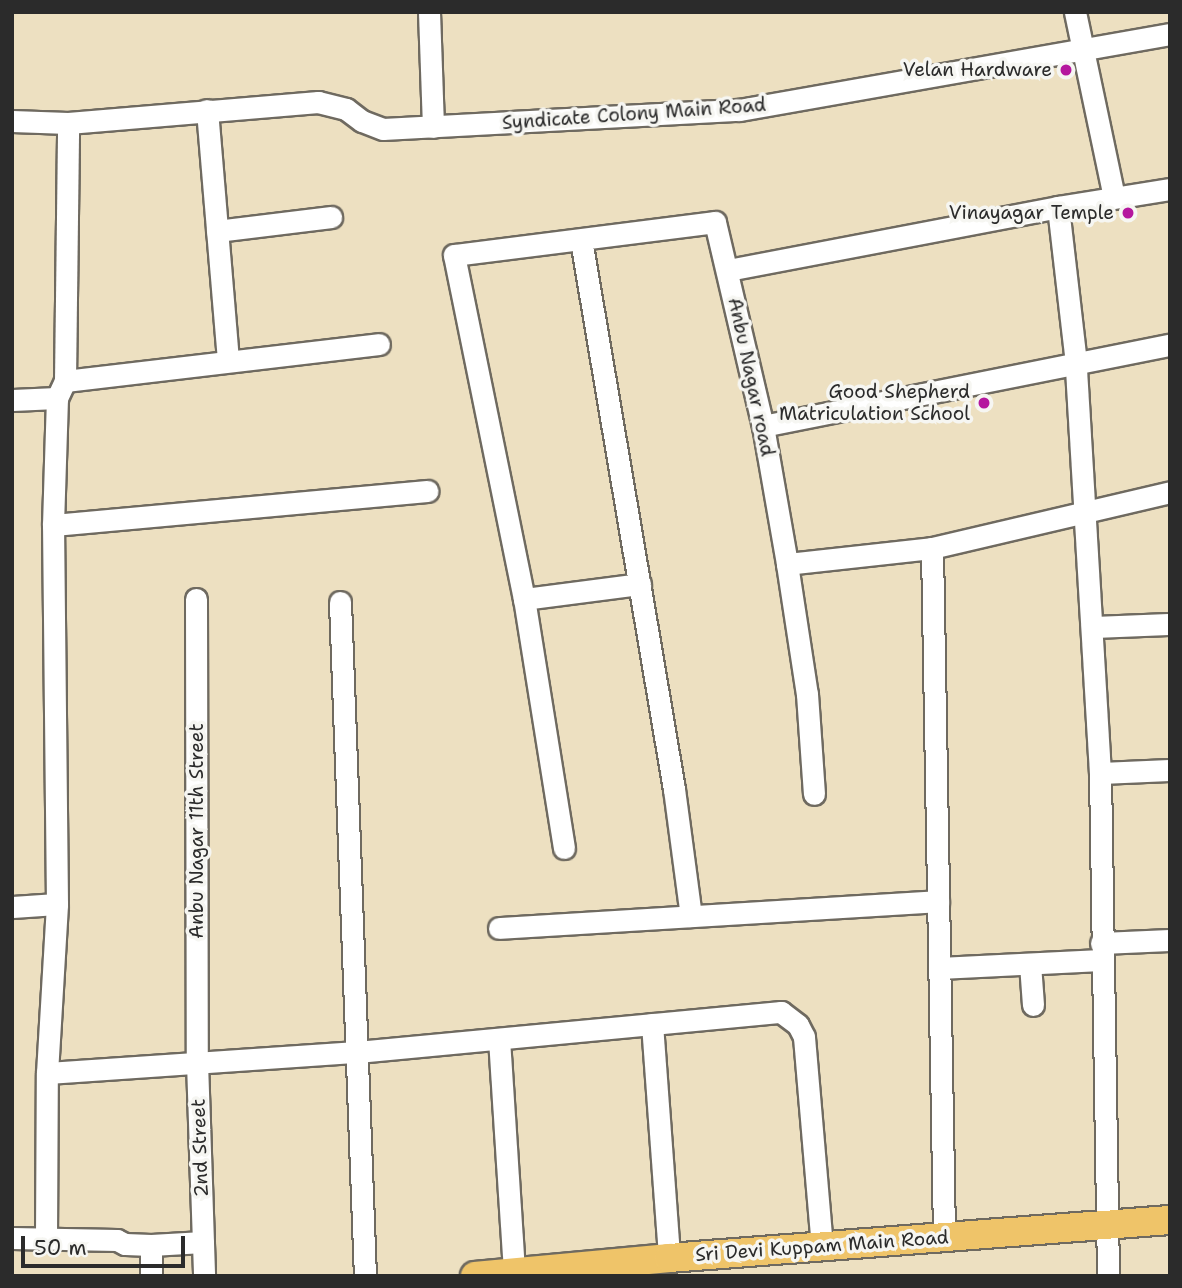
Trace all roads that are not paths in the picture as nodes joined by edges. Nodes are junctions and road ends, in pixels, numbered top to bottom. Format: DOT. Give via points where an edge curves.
graph roads {
  1 [pos="429,12"];
  2 [pos="1075,12"];
  3 [pos="1170,34"];
  4 [pos="1083,49"];
  5 [pos="207,110"];
  6 [pos="12,121"];
  7 [pos="68,123"];
  8 [pos="433,127"];
  9 [pos="1170,189"];
  10 [pos="1114,197"];
  11 [pos="1058,207"];
  12 [pos="331,217"];
  13 [pos="217,232"];
  14 [pos="581,240"];
  15 [pos="728,270"];
  16 [pos="379,344"];
  17 [pos="1170,345"];
  18 [pos="228,360"];
  19 [pos="1076,363"];
  20 [pos="61,390"];
  21 [pos="12,400"];
  22 [pos="763,426"];
  23 [pos="426,491"];
  24 [pos="1170,492"];
  25 [pos="1086,513"];
  26 [pos="53,525"];
  27 [pos="932,548"];
  28 [pos="787,564"];
  29 [pos="640,584"];
  30 [pos="196,599"];
  31 [pos="524,599"];
  32 [pos="340,602"];
  33 [pos="1170,624"];
  34 [pos="1092,628"];
  35 [pos="1170,771"];
  36 [pos="1100,773"];
  37 [pos="814,794"];
  38 [pos="564,848"];
  39 [pos="938,901"];
  40 [pos="57,904"];
  41 [pos="12,906"];
  42 [pos="691,916"];
  43 [pos="499,928"];
  44 [pos="1170,940"];
  45 [pos="1101,952"];
  46 [pos="1030,964"];
  47 [pos="939,968"];
  48 [pos="1032,1005"];
  49 [pos="652,1024"];
  50 [pos="499,1039"];
  51 [pos="357,1052"];
  52 [pos="197,1062"];
  53 [pos="47,1073"];
  54 [pos="1170,1220"];
  55 [pos="1108,1224"];
  56 [pos="944,1236"];
  57 [pos="46,1237"];
  58 [pos="12,1238"];
  59 [pos="202,1242"];
  60 [pos="151,1245"];
  61 [pos="822,1246"];
  62 [pos="679,1263"];
  63 [pos="514,1273"];
  64 [pos="546,1273"];
  65 [pos="151,1276"];
  66 [pos="204,1276"];
  67 [pos="365,1276"];
  68 [pos="475,1276"];
  69 [pos="1108,1276"];
  1 -- 8 [label="street"];
  2 -- 4 [label="street"];
  3 -- 4 [label="street, Syndicate Colony Main Road"];
  4 -- 8 [label="street, Syndicate Colony Main Road" via="740,110"];
  4 -- 10 [label="street"];
  5 -- 7 [label="street, Syndicate Colony Main Road"];
  5 -- 8 [label="street, Syndicate Colony Main Road" via="318,102 346,109 383,129"];
  5 -- 13 [label="street"];
  6 -- 7 [label="street, Syndicate Colony Main Road"];
  7 -- 20 [label="street"];
  9 -- 10 [label="street"];
  10 -- 11 [label="street"];
  11 -- 15 [label="street"];
  11 -- 19 [label="street"];
  12 -- 13 [label="street"];
  13 -- 18 [label="street"];
  14 -- 15 [label="street, Anbu Nagar road" via="715,222"];
  14 -- 29 [label="street"];
  14 -- 31 [label="street, Anbu Nagar road" via="454,255"];
  15 -- 22 [label="street, Anbu Nagar road"];
  16 -- 18 [label="street"];
  17 -- 19 [label="street"];
  18 -- 20 [label="street"];
  19 -- 22 [label="street"];
  19 -- 25 [label="street"];
  20 -- 21 [label="street"];
  20 -- 26 [label="street"];
  22 -- 28 [label="street, Anbu Nagar road"];
  23 -- 26 [label="street"];
  24 -- 25 [label="street"];
  25 -- 27 [label="street"];
  25 -- 34 [label="street"];
  26 -- 40 [label="street"];
  27 -- 28 [label="street"];
  27 -- 39 [label="street"];
  28 -- 37 [label="street, Anbu Nagar road" via="807,694"];
  29 -- 31 [label="street"];
  29 -- 42 [label="street"];
  30 -- 52 [label="street, Anbu Nagar 11th Street"];
  31 -- 38 [label="street"];
  32 -- 51 [label="street"];
  33 -- 34 [label="street"];
  34 -- 36 [label="street"];
  35 -- 36 [label="street"];
  36 -- 45 [label="street"];
  39 -- 42 [label="street"];
  39 -- 47 [label="street"];
  40 -- 41 [label="street"];
  40 -- 53 [label="street"];
  42 -- 43 [label="street"];
  44 -- 45 [label="street"];
  45 -- 46 [label="street"];
  45 -- 55 [label="street"];
  46 -- 47 [label="street"];
  46 -- 48 [label="street"];
  47 -- 56 [label="street"];
  49 -- 50 [label="street"];
  49 -- 61 [label="street" via="781,1012 798,1026 804,1037"];
  49 -- 62 [label="street"];
  50 -- 51 [label="street"];
  50 -- 63 [label="street"];
  51 -- 52 [label="street"];
  51 -- 67 [label="street"];
  52 -- 53 [label="street"];
  52 -- 59 [label="street, 2nd Street"];
  53 -- 57 [label="street"];
  54 -- 55 [label="main road, Sri Devi Kuppam Main Road"];
  55 -- 56 [label="main road, Sri Devi Kuppam Main Road"];
  55 -- 69 [label="street"];
  56 -- 61 [label="main road, Sri Devi Kuppam Main Road"];
  57 -- 58 [label="street"];
  57 -- 60 [label="street"];
  59 -- 60 [label="street"];
  59 -- 66 [label="street, 2nd Street"];
  60 -- 65 [label="street"];
  61 -- 62 [label="main road, Sri Devi Kuppam Main Road"];
  62 -- 64 [label="main road, Sri Devi Kuppam Main Road"];
  63 -- 64 [label="main road, Sri Devi Kuppam Main Road"];
  63 -- 68 [label="main road, Sri Devi Kuppam Main Road"];
}
